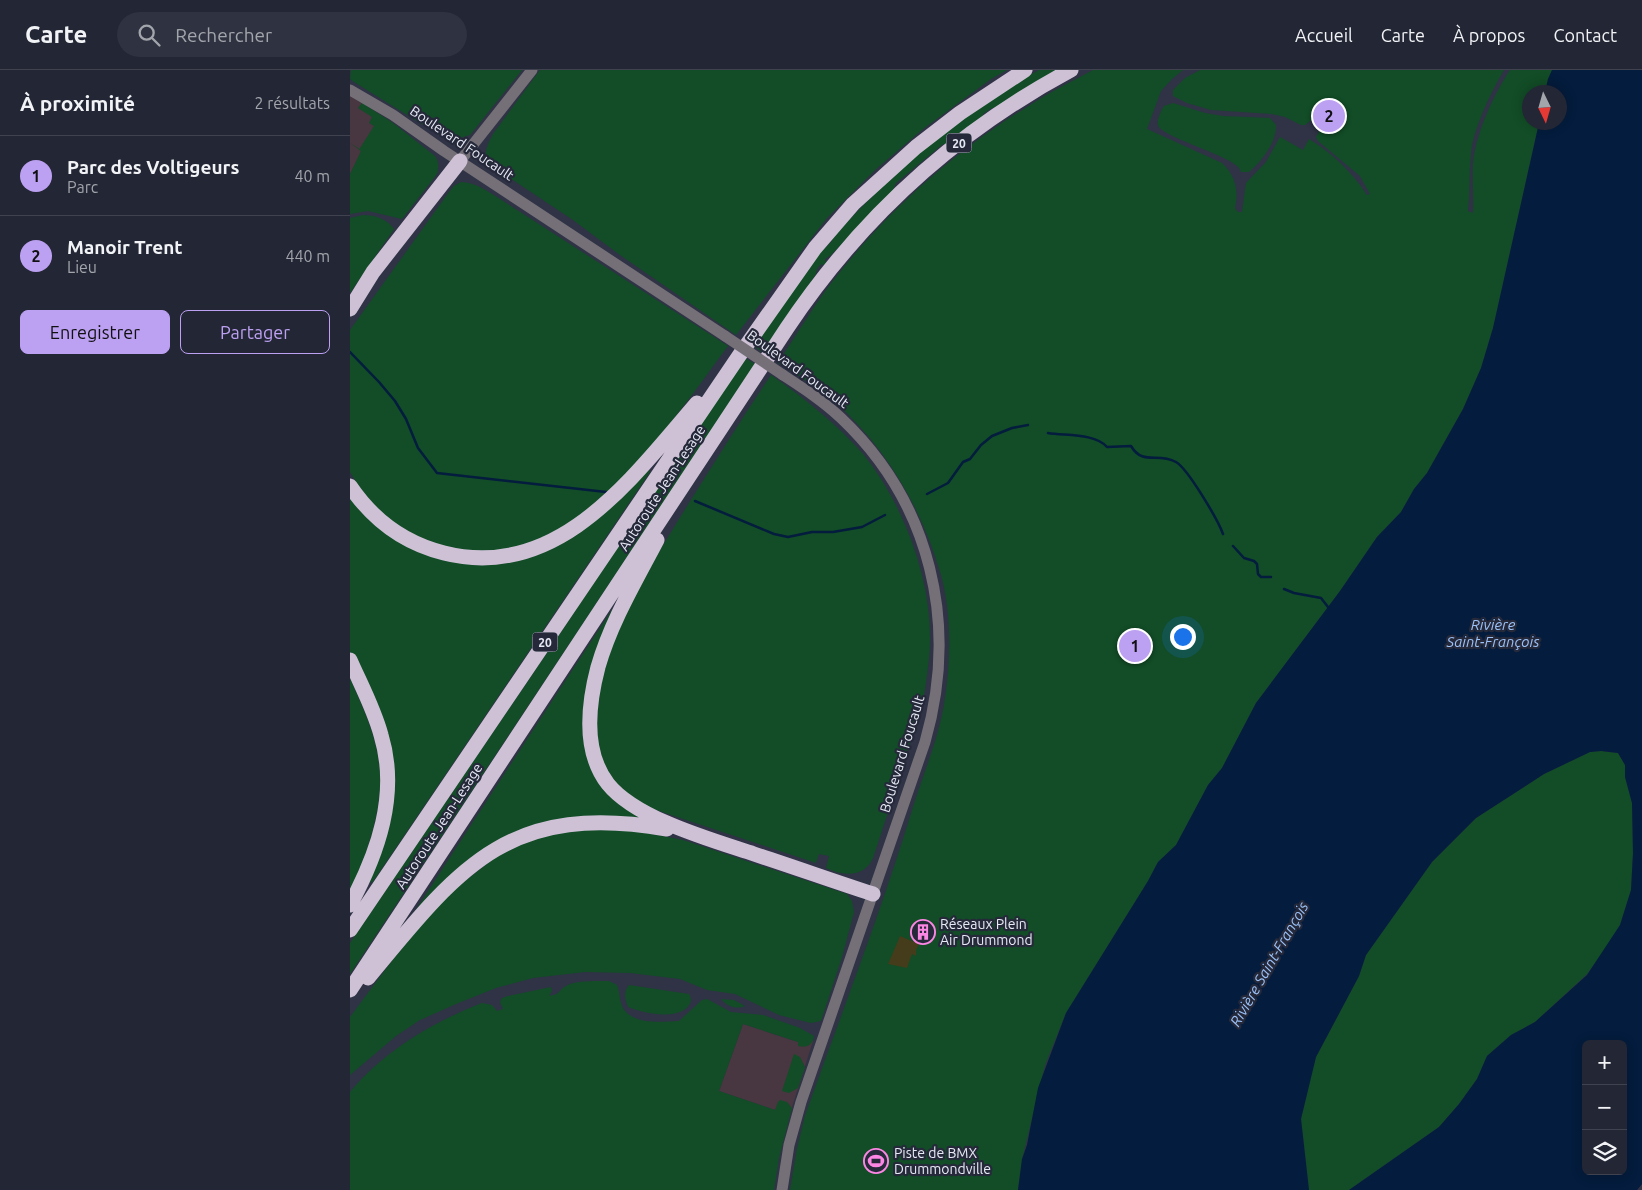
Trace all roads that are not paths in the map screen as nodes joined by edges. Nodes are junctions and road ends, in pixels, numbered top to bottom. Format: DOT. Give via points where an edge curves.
graph roads {
  1 [pos="532,70"];
  2 [pos="1025,70"];
  3 [pos="1072,70"];
  4 [pos="350,90"];
  5 [pos="460,161"];
  6 [pos="353,305"];
  7 [pos="350,314"];
  8 [pos="741,353"];
  9 [pos="701,458"];
  10 [pos="350,486"];
  11 [pos="350,660"];
  12 [pos="690,832"];
  13 [pos="873,894"];
  14 [pos="350,905"];
  15 [pos="350,930"];
  16 [pos="350,990"];
  17 [pos="350,1001"];
  18 [pos="782,1190"];
  1 -- 5 [label="street"];
  2 -- 8 [label="highway, Autoroute Jean-Lesage / 20" via="941,126 864,193 815,248"];
  3 -- 9 [label="highway, Autoroute Jean-Lesage / 20" via="969,134 916,178 860,233 810,294"];
  4 -- 5 [label="street, Boulevard Foucault"];
  5 -- 6 [label="highway" via="373,272"];
  5 -- 13 [label="street, Boulevard Foucault, bridge" via="812,394 863,441 884,467 905,502 927,556 936,597 940,653 934,709 925,742"];
  6 -- 7 [label="highway"];
  8 -- 10 [label="highway" via="638,472 607,502 569,531 544,545 500,557 455,556 432,550 390,529"];
  8 -- 15 [label="highway, Autoroute Jean-Lesage / 20"];
  9 -- 12 [label="highway" via="612,627 598,668 590,716 595,760 614,790 635,807"];
  9 -- 16 [label="highway, Autoroute Jean-Lesage / 20"];
  11 -- 14 [label="highway" via="382,736 388,779 380,835"];
  12 -- 13 [label="highway"];
  12 -- 17 [label="highway" via="630,823 595,822 548,828 509,841 470,867 442,892"];
  13 -- 18 [label="street, Boulevard Foucault" via="801,1102 789,1145"];
}
